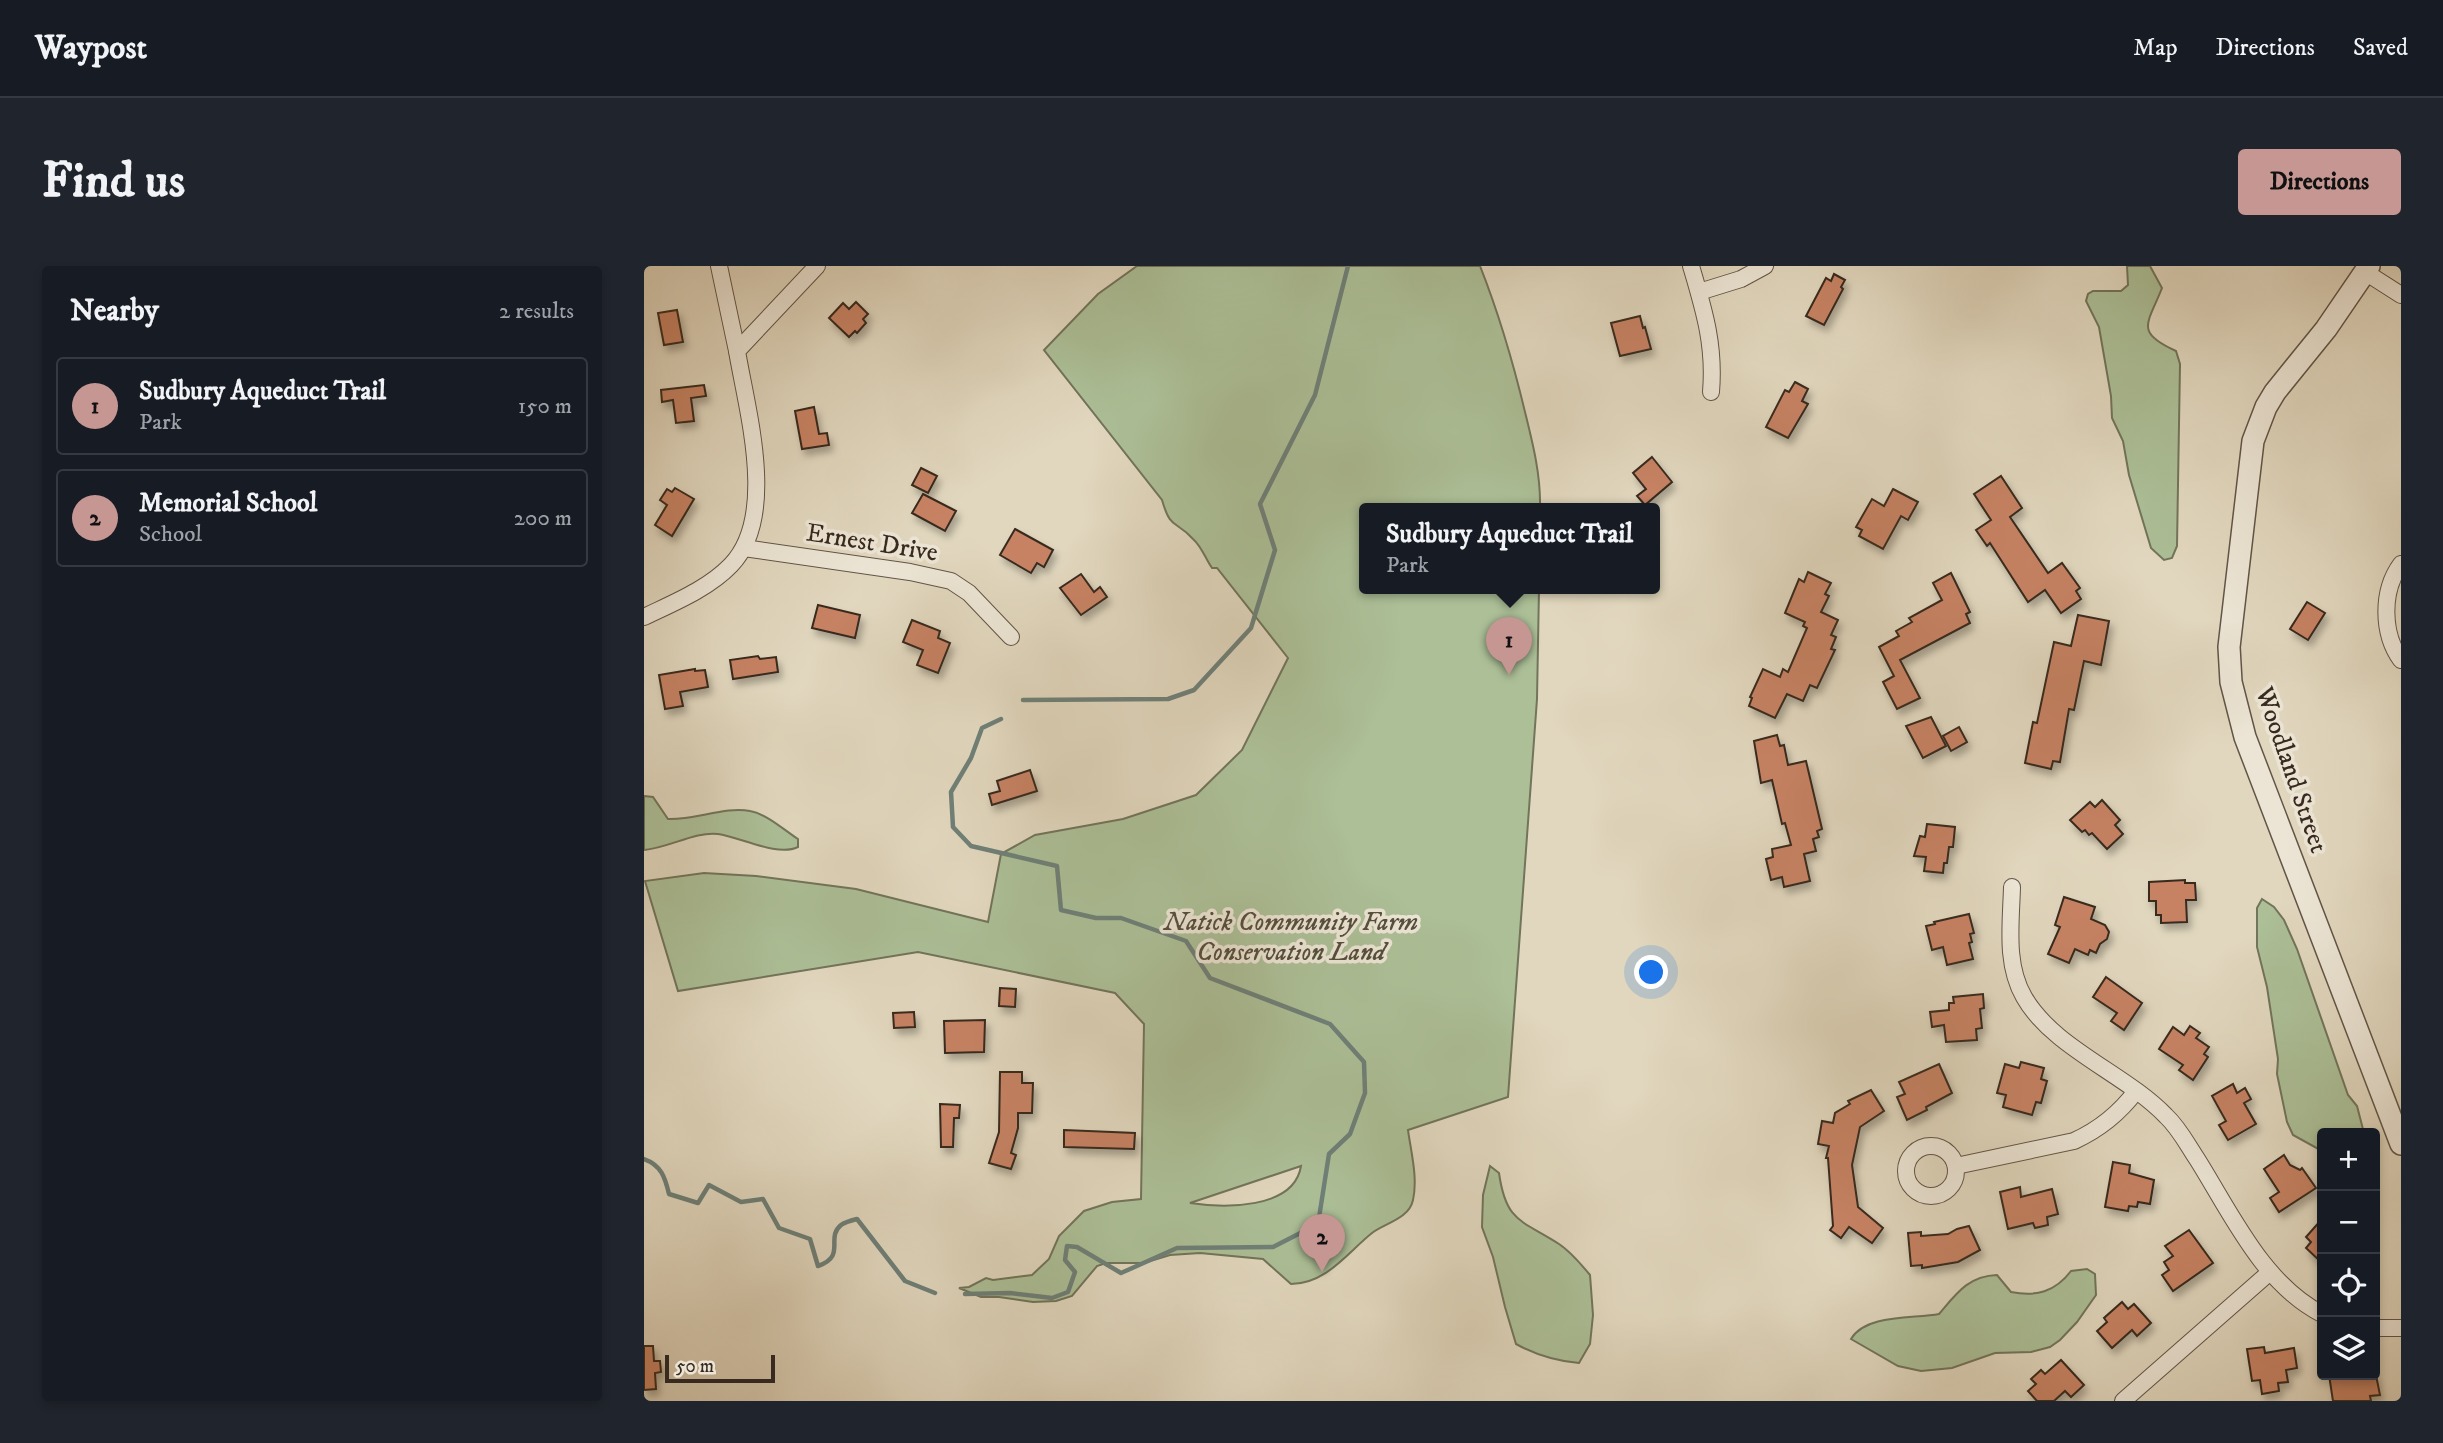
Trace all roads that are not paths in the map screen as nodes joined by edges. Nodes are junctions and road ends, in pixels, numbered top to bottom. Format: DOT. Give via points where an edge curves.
graph roads {
  1 [pos="719,266"];
  2 [pos="817,266"];
  3 [pos="1691,266"];
  4 [pos="1765,266"];
  5 [pos="2367,269"];
  6 [pos="1699,292"];
  7 [pos="2401,295"];
  8 [pos="737,351"];
  9 [pos="1711,391"];
  10 [pos="744,548"];
  11 [pos="2401,564"];
  12 [pos="644,617"];
  13 [pos="1011,637"];
  14 [pos="2401,660"];
  15 [pos="2012,887"];
  16 [pos="2136,1091"];
  17 [pos="2401,1144"];
  18 [pos="1956,1166"];
  19 [pos="2270,1272"];
  20 [pos="2317,1311"];
  21 [pos="2380,1328"];
  22 [pos="2401,1328"];
  23 [pos="2123,1401"];
  1 -- 8 [label="street"];
  2 -- 8 [label="street"];
  3 -- 6 [label="street"];
  4 -- 6 [label="street"];
  5 -- 7 [label="street"];
  5 -- 17 [label="street, Woodland Street" via="2275,391 2258,424 2249,461 2229,664 2245,737"];
  6 -- 9 [label="street" via="1713,353"];
  8 -- 10 [label="street" via="754,457 755,506"];
  10 -- 12 [label="street" via="711,582"];
  10 -- 13 [label="street, Ernest Drive" via="951,581 969,593"];
  11 -- 14 [label="street" via="2388,592 2386,620"];
  15 -- 16 [label="street" via="2012,963 2025,998 2048,1026"];
  16 -- 18 [label="street" via="2112,1119 2074,1141"];
  16 -- 19 [label="street" via="2175,1125"];
  19 -- 20 [label="street"];
  19 -- 23 [label="street"];
  21 -- 22 [label="street"];
}
